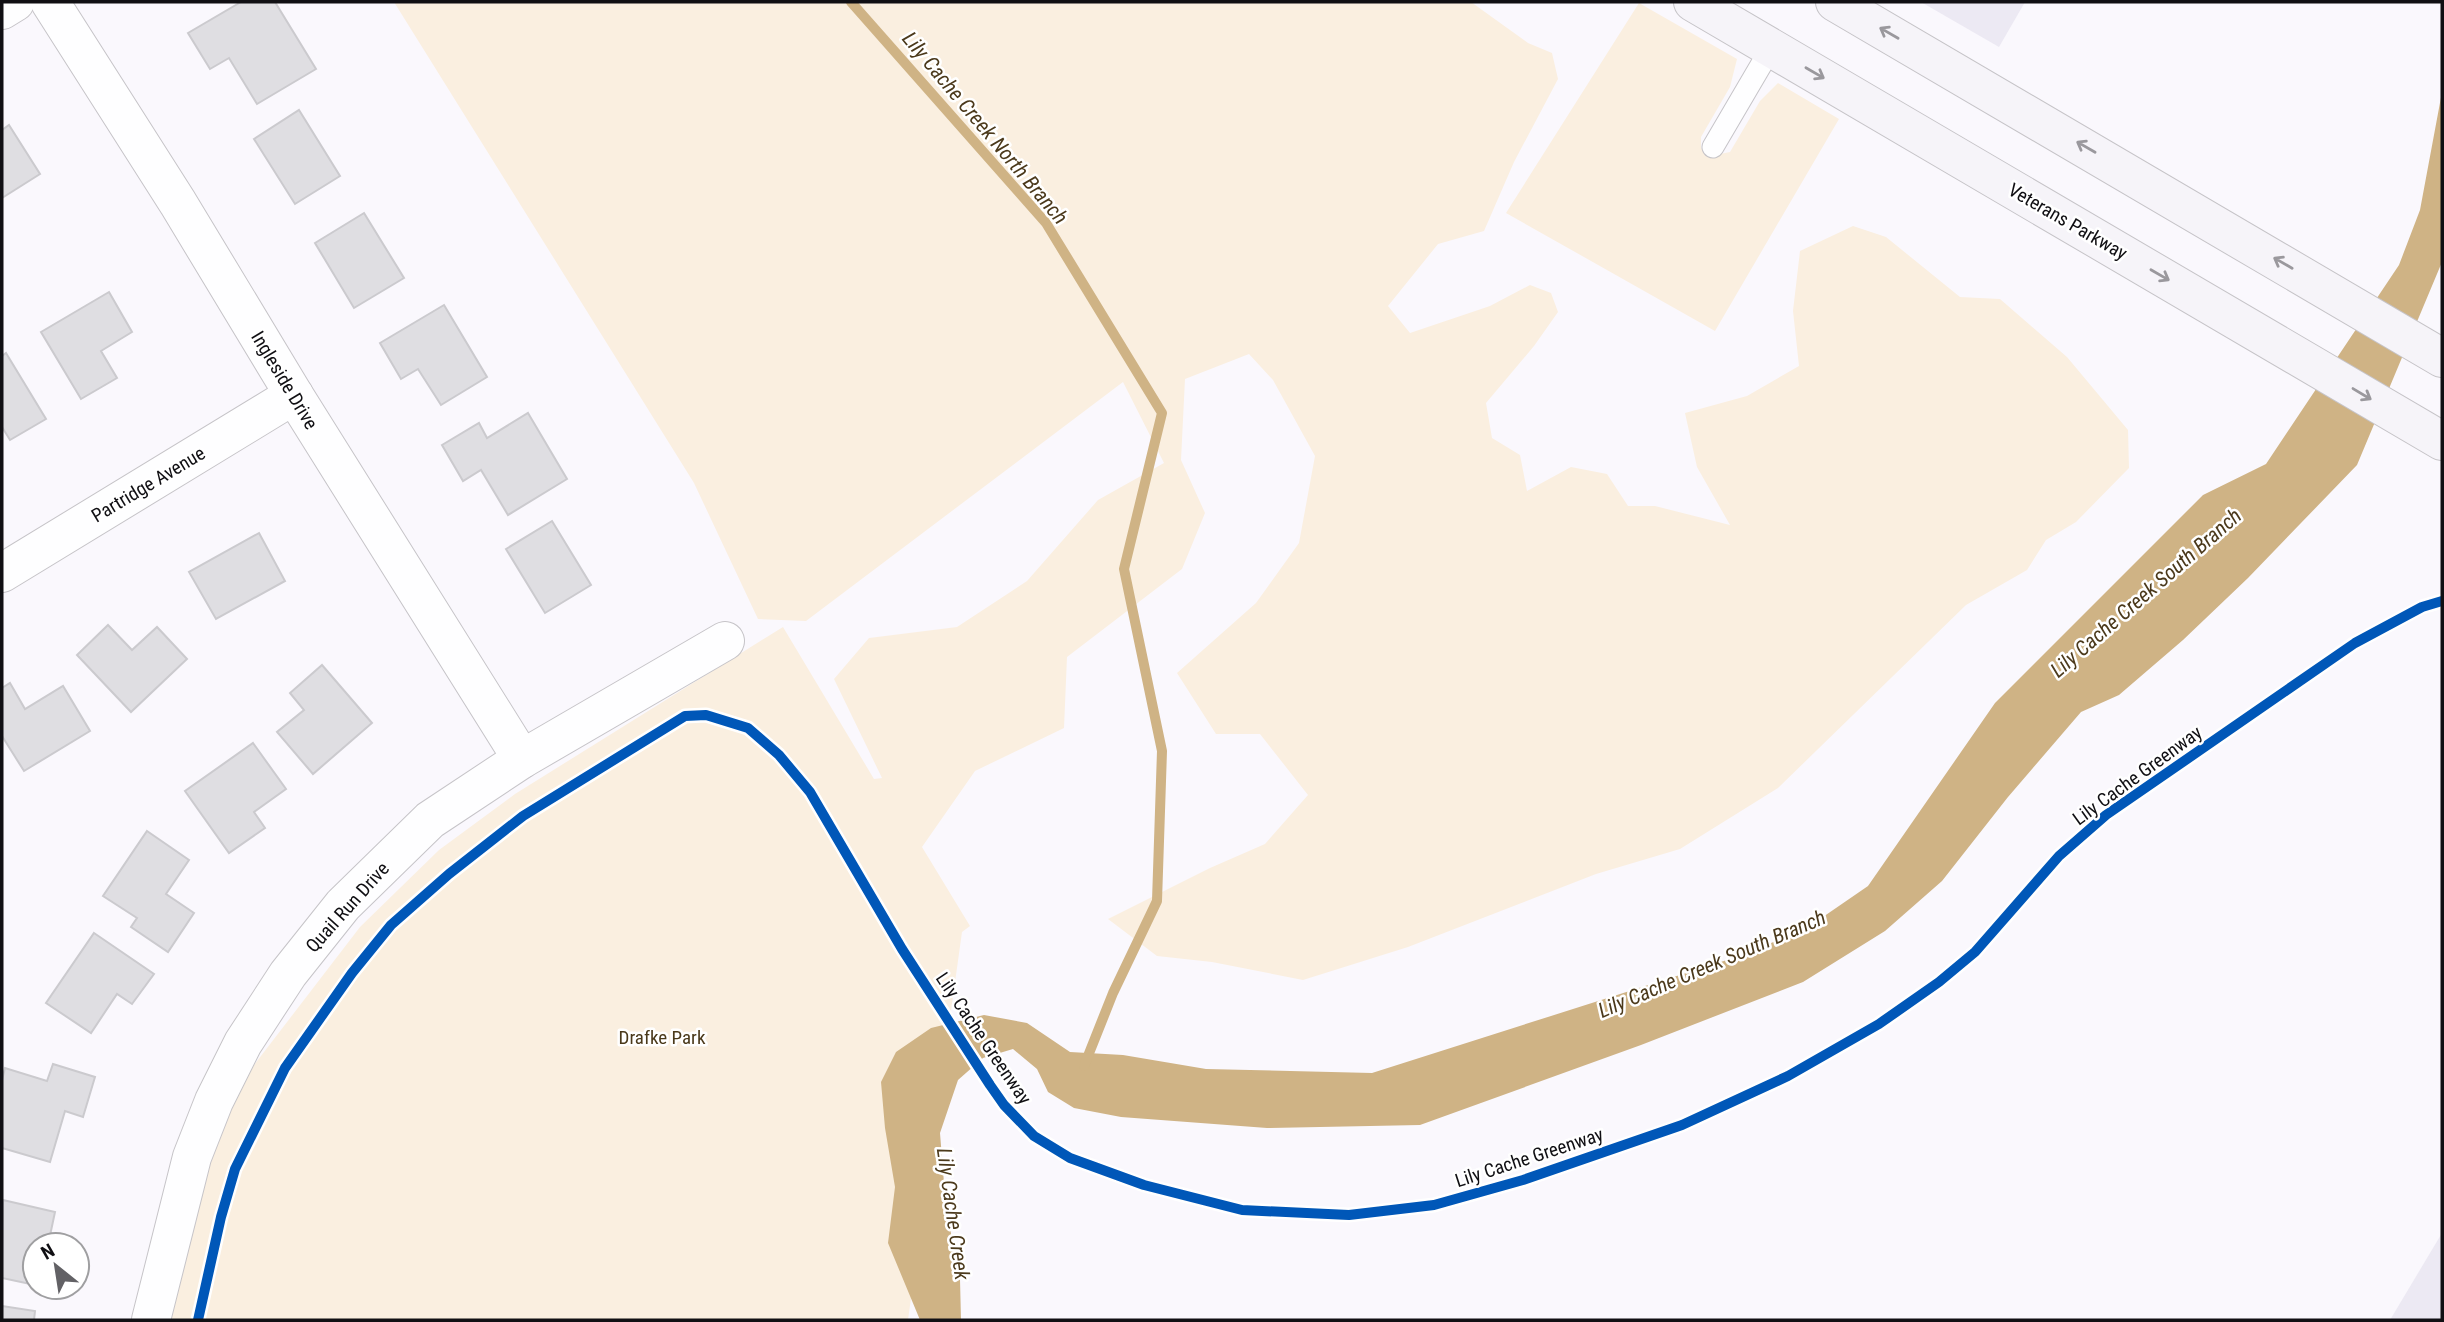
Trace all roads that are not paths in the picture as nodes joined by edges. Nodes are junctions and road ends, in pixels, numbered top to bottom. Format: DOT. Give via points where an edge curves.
graph roads {
  1 [pos="15,2"];
  2 [pos="50,2"];
  3 [pos="1693,2"];
  4 [pos="1835,2"];
  5 [pos="2,10"];
  6 [pos="1771,48"];
  7 [pos="1713,147"];
  8 [pos="2442,358"];
  9 [pos="293,395"];
  10 [pos="2442,441"];
  11 [pos="2,573"];
  12 [pos="725,641"];
  13 [pos="522,758"];
  14 [pos="151,1320"];
  1 -- 5 [label="street"];
  2 -- 9 [label="street, Ingleside Drive"];
  3 -- 6 [label="main road, Veterans Parkway"];
  8 -- 4 [label="main road, one-way"];
  6 -- 7 [label="lane"];
  6 -- 10 [label="main road, Veterans Parkway, one-way"];
  9 -- 11 [label="street, Partridge Avenue"];
  9 -- 13 [label="street, Ingleside Drive"];
  12 -- 13 [label="street, Quail Run Drive"];
  13 -- 14 [label="street, Quail Run Drive" via="430,820 343,905 288,974 243,1043 214,1101 192,1157"];
}
